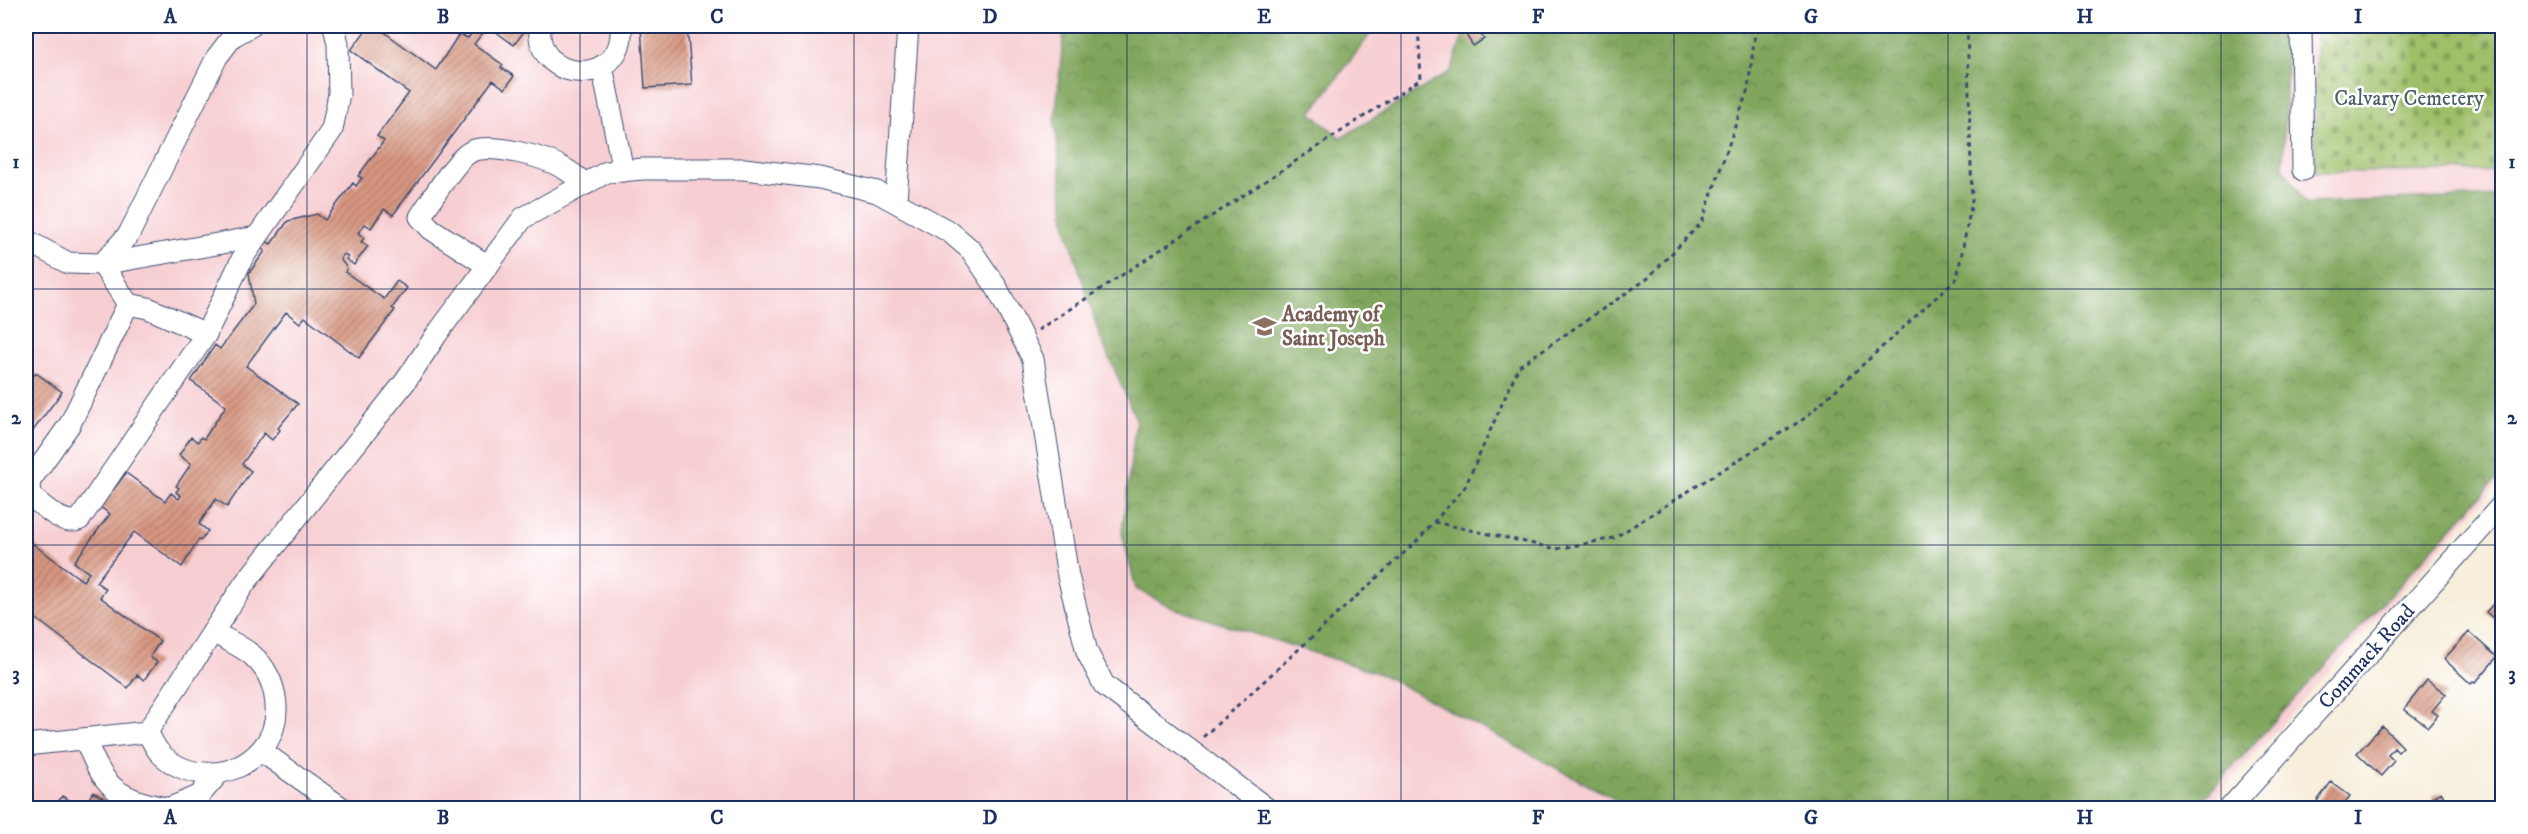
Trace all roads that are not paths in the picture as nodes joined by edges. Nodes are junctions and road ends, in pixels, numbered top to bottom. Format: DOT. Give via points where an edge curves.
graph roads {
  1 [pos="252,26"];
  2 [pos="334,26"];
  3 [pos="540,26"];
  4 [pos="621,26"];
  5 [pos="908,26"];
  6 [pos="2301,26"];
  7 [pos="602,66"];
  8 [pos="2303,170"];
  9 [pos="623,171"];
  10 [pos="586,184"];
  11 [pos="897,202"];
  12 [pos="257,237"];
  13 [pos="26,240"];
  14 [pos="102,264"];
  15 [pos="488,267"];
  16 [pos="128,304"];
  17 [pos="206,334"];
  18 [pos="2502,506"];
  19 [pos="213,632"];
  20 [pos="147,732"];
  21 [pos="85,739"];
  22 [pos="26,745"];
  23 [pos="261,751"];
  24 [pos="218,774"];
  25 [pos="168,808"];
  26 [pos="342,808"];
  27 [pos="1266,808"];
  28 [pos="2230,808"];
  1 -- 14 [label="street" via="232,36 217,57 129,234"];
  2 -- 12 [label="street" via="339,94 332,130"];
  3 -- 7 [label="street" via="541,42 556,64 582,72"];
  4 -- 7 [label="street" via="616,53"];
  5 -- 11 [label="street"];
  6 -- 8 [label="street"];
  7 -- 9 [label="street"];
  9 -- 10 [label="street" via="607,172"];
  9 -- 11 [label="street" via="744,170 820,178 878,192"];
  10 -- 15 [label="street" via="523,218"];
  10 -- 15 [label="street" via="562,167 536,156 490,149 471,151 420,217 431,229"];
  11 -- 27 [label="street" via="951,232 971,250 997,288 1033,359 1068,576 1087,652 1104,686"];
  12 -- 14 [label="street"];
  12 -- 17 [label="street" via="243,257"];
  13 -- 14 [label="street" via="68,263"];
  14 -- 16 [label="street"];
  15 -- 19 [label="street" via="405,382 245,584"];
  16 -- 17 [label="street" via="148,308"];
  16 -- 17 [label="street" via="70,424 29,482 30,496 64,520 80,519"];
  18 -- 28 [label="street, Commack Road"];
  19 -- 20 [label="street"];
  19 -- 23 [label="street" via="252,655 267,672 275,692 276,715"];
  20 -- 21 [label="street"];
  20 -- 24 [label="street" via="158,751 176,765 196,773"];
  21 -- 22 [label="street"];
  21 -- 25 [label="street" via="112,789 136,802"];
  23 -- 24 [label="street" via="239,767"];
  23 -- 26 [label="street"];
  24 -- 25 [label="street" via="199,796"];
}
